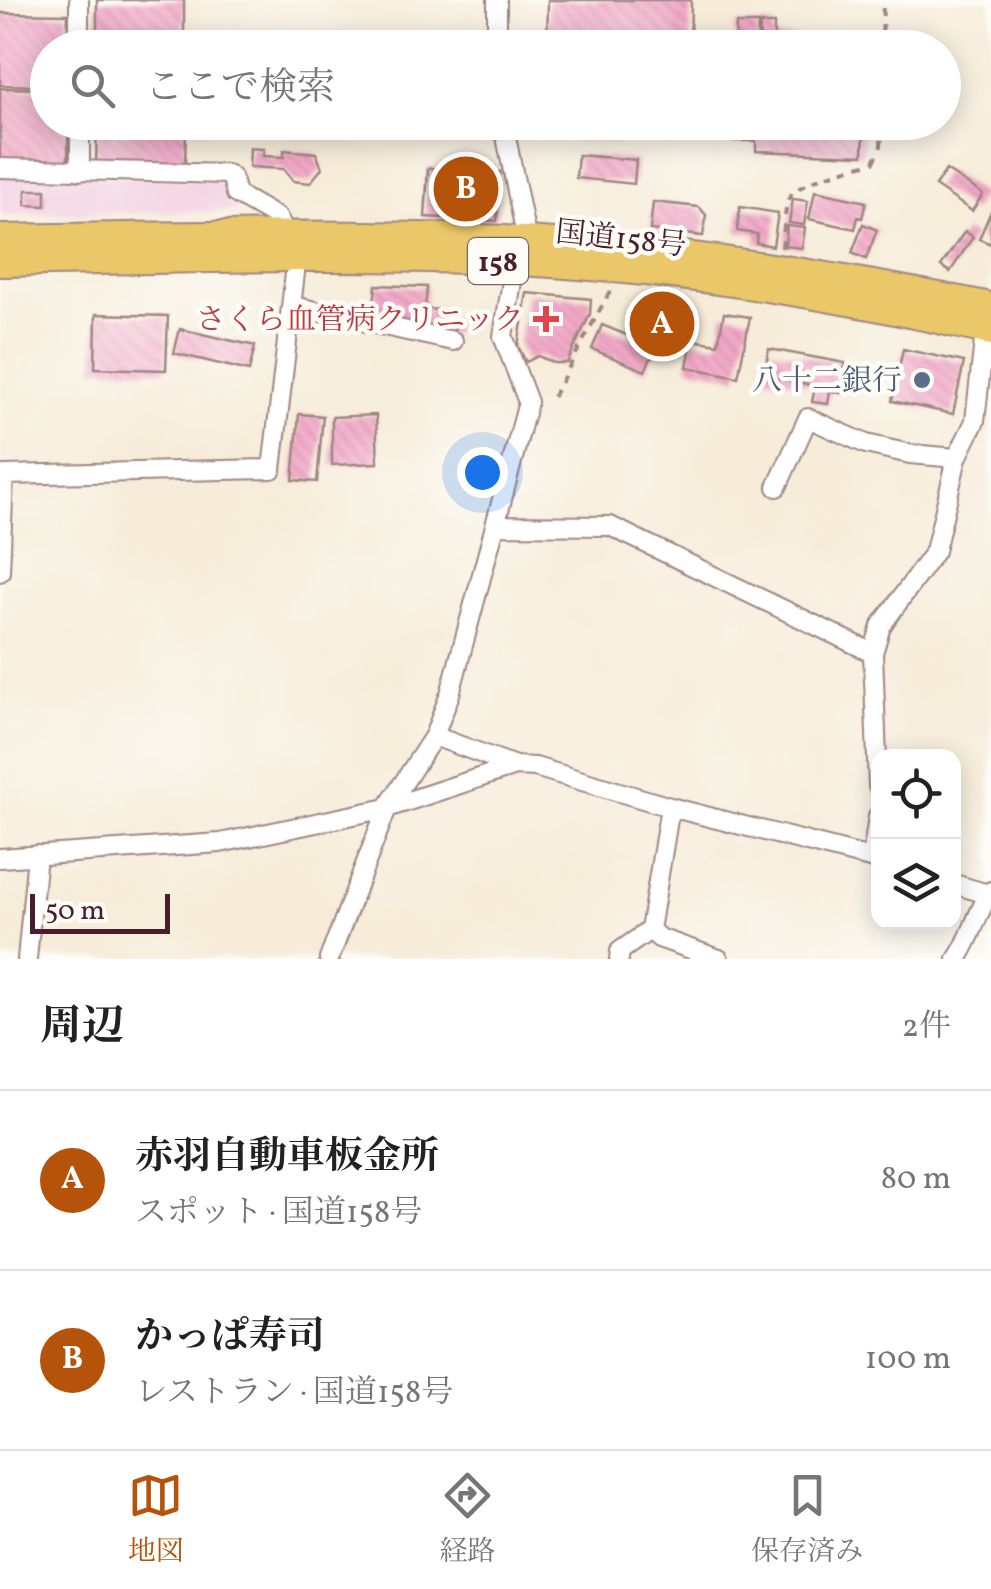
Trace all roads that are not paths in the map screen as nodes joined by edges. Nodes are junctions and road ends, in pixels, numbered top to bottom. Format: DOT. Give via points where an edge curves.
graph roads {
  1 [pos="79,0"];
  2 [pos="497,0"];
  3 [pos="80,30"];
  4 [pos="497,30"];
  5 [pos="80,140"];
  6 [pos="506,140"];
  7 [pos="0,168"];
  8 [pos="80,170"];
  9 [pos="0,239"];
  10 [pos="292,245"];
  11 [pos="523,252"];
  12 [pos="0,262"];
  13 [pos="292,306"];
  14 [pos="989,318"];
  15 [pos="453,341"];
  16 [pos="958,458"];
  17 [pos="777,487"];
  18 [pos="495,525"];
  19 [pos="0,572"];
  20 [pos="873,653"];
  21 [pos="434,736"];
  22 [pos="877,749"];
  23 [pos="515,766"];
  24 [pos="387,808"];
  25 [pos="670,808"];
  26 [pos="37,855"];
  27 [pos="869,857"];
  28 [pos="0,858"];
  29 [pos="961,886"];
  30 [pos="990,894"];
  31 [pos="650,930"];
  32 [pos="27,959"];
  33 [pos="330,959"];
  34 [pos="619,959"];
  35 [pos="719,959"];
  36 [pos="958,959"];
  1 -- 3 [label="street"];
  2 -- 4 [label="street"];
  5 -- 8 [label="street"];
  6 -- 11 [label="street"];
  7 -- 8 [label="street"];
  8 -- 10 [label="street" via="228,174 236,194 278,218"];
  9 -- 10 [label="highway, 国道158号 / 158"];
  10 -- 11 [label="highway, 国道158号 / 158"];
  10 -- 12 [label="highway, 国道158号 / 158"];
  10 -- 13 [label="street"];
  11 -- 14 [label="highway, 国道158号 / 158"];
  11 -- 14 [label="highway, 国道158号 / 158" via="768,267"];
  11 -- 18 [label="street" via="503,336 528,402"];
  13 -- 15 [label="street"];
  13 -- 19 [label="street" via="272,469 4,475"];
  14 -- 16 [label="street" via="975,421"];
  16 -- 17 [label="street" via="866,444 808,418"];
  16 -- 20 [label="street" via="936,550 881,626"];
  18 -- 20 [label="street" via="610,526"];
  18 -- 21 [label="street"];
  20 -- 22 [label="street"];
  21 -- 23 [label="street"];
  21 -- 24 [label="street"];
  23 -- 24 [label="street"];
  23 -- 25 [label="street"];
  24 -- 26 [label="street" via="220,843"];
  24 -- 33 [label="street"];
  25 -- 27 [label="street"];
  25 -- 31 [label="street"];
  26 -- 28 [label="street"];
  26 -- 32 [label="street"];
  29 -- 30 [label="street"];
  30 -- 36 [label="street"];
  31 -- 34 [label="street" via="620,951"];
  31 -- 35 [label="street"];
}
